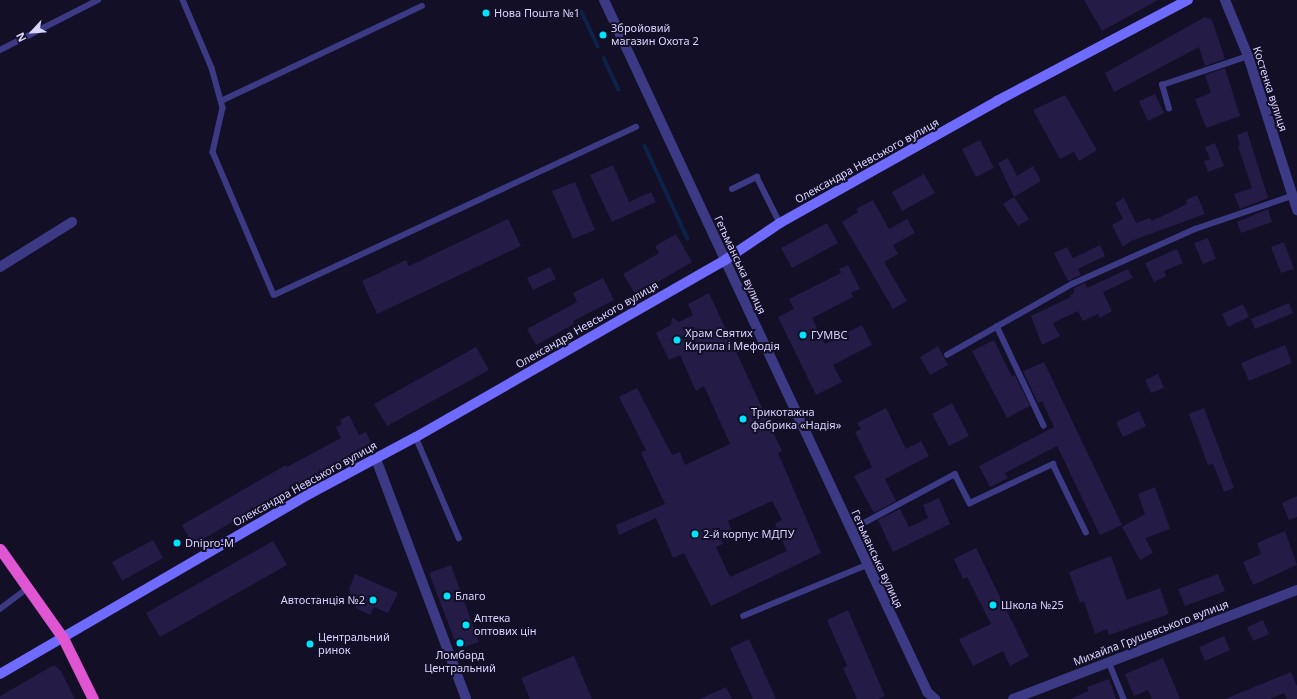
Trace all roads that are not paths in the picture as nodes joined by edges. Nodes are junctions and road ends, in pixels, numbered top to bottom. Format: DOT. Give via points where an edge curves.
graph roads {
  1 [pos="98,0"];
  2 [pos="183,0"];
  3 [pos="604,0"];
  4 [pos="1188,0"];
  5 [pos="1225,0"];
  6 [pos="422,6"];
  7 [pos="0,50"];
  8 [pos="1248,56"];
  9 [pos="221,101"];
  10 [pos="1169,109"];
  11 [pos="636,128"];
  12 [pos="732,189"];
  13 [pos="1292,196"];
  14 [pos="1297,210"];
  15 [pos="72,222"];
  16 [pos="780,223"];
  17 [pos="725,260"];
  18 [pos="0,267"];
  19 [pos="996,326"];
  20 [pos="947,355"];
  21 [pos="1044,426"];
  22 [pos="416,437"];
  23 [pos="376,459"];
  24 [pos="851,530"];
  25 [pos="1086,532"];
  26 [pos="459,538"];
  27 [pos="0,549"];
  28 [pos="867,565"];
  29 [pos="28,588"];
  30 [pos="1297,590"];
  31 [pos="0,609"];
  32 [pos="743,616"];
  33 [pos="63,638"];
  34 [pos="1109,662"];
  35 [pos="0,674"];
  36 [pos="929,697"];
  37 [pos="93,699"];
  38 [pos="466,699"];
  39 [pos="1013,699"];
  40 [pos="1124,699"];
  1 -- 7 [label="lane"];
  2 -- 9 [label="lane" via="212,68"];
  3 -- 17 [label="street, Гетьманська вулиця"];
  4 -- 16 [label="main road, Олександра Невського вулиця" via="997,101"];
  5 -- 8 [label="street, Костенка вулиця"];
  6 -- 9 [label="lane"];
  8 -- 10 [label="lane" via="1162,85"];
  8 -- 13 [label="street, Костенка вулиця"];
  9 -- 11 [label="lane" via="223,108 213,152 274,295"];
  12 -- 16 [label="lane" via="757,177"];
  13 -- 14 [label="street, Костенка вулиця"];
  13 -- 19 [label="lane" via="1188,232 1072,284"];
  15 -- 18 [label="street"];
  16 -- 17 [label="main road, Олександра Невського вулиця"];
  17 -- 22 [label="main road, Олександра Невського вулиця"];
  17 -- 24 [label="street, Гетьманська вулиця"];
  19 -- 20 [label="lane"];
  19 -- 21 [label="lane"];
  22 -- 23 [label="main road, Олександра Невського вулиця"];
  22 -- 26 [label="lane"];
  23 -- 33 [label="main road, Олександра Невського вулиця"];
  23 -- 38 [label="street"];
  24 -- 25 [label="lane" via="955,474 970,503 1053,464"];
  24 -- 28 [label="street, Гетьманська вулиця"];
  27 -- 29 [label="highway"];
  28 -- 32 [label="lane"];
  28 -- 36 [label="street, Гетьманська вулиця"];
  29 -- 31 [label="lane"];
  29 -- 33 [label="highway"];
  30 -- 34 [label="street, Михайла Грушевського вулиця"];
  33 -- 35 [label="main road, Олександра Невського вулиця"];
  33 -- 37 [label="highway"];
  34 -- 39 [label="street, Михайла Грушевського вулиця"];
  34 -- 40 [label="lane"];
}
